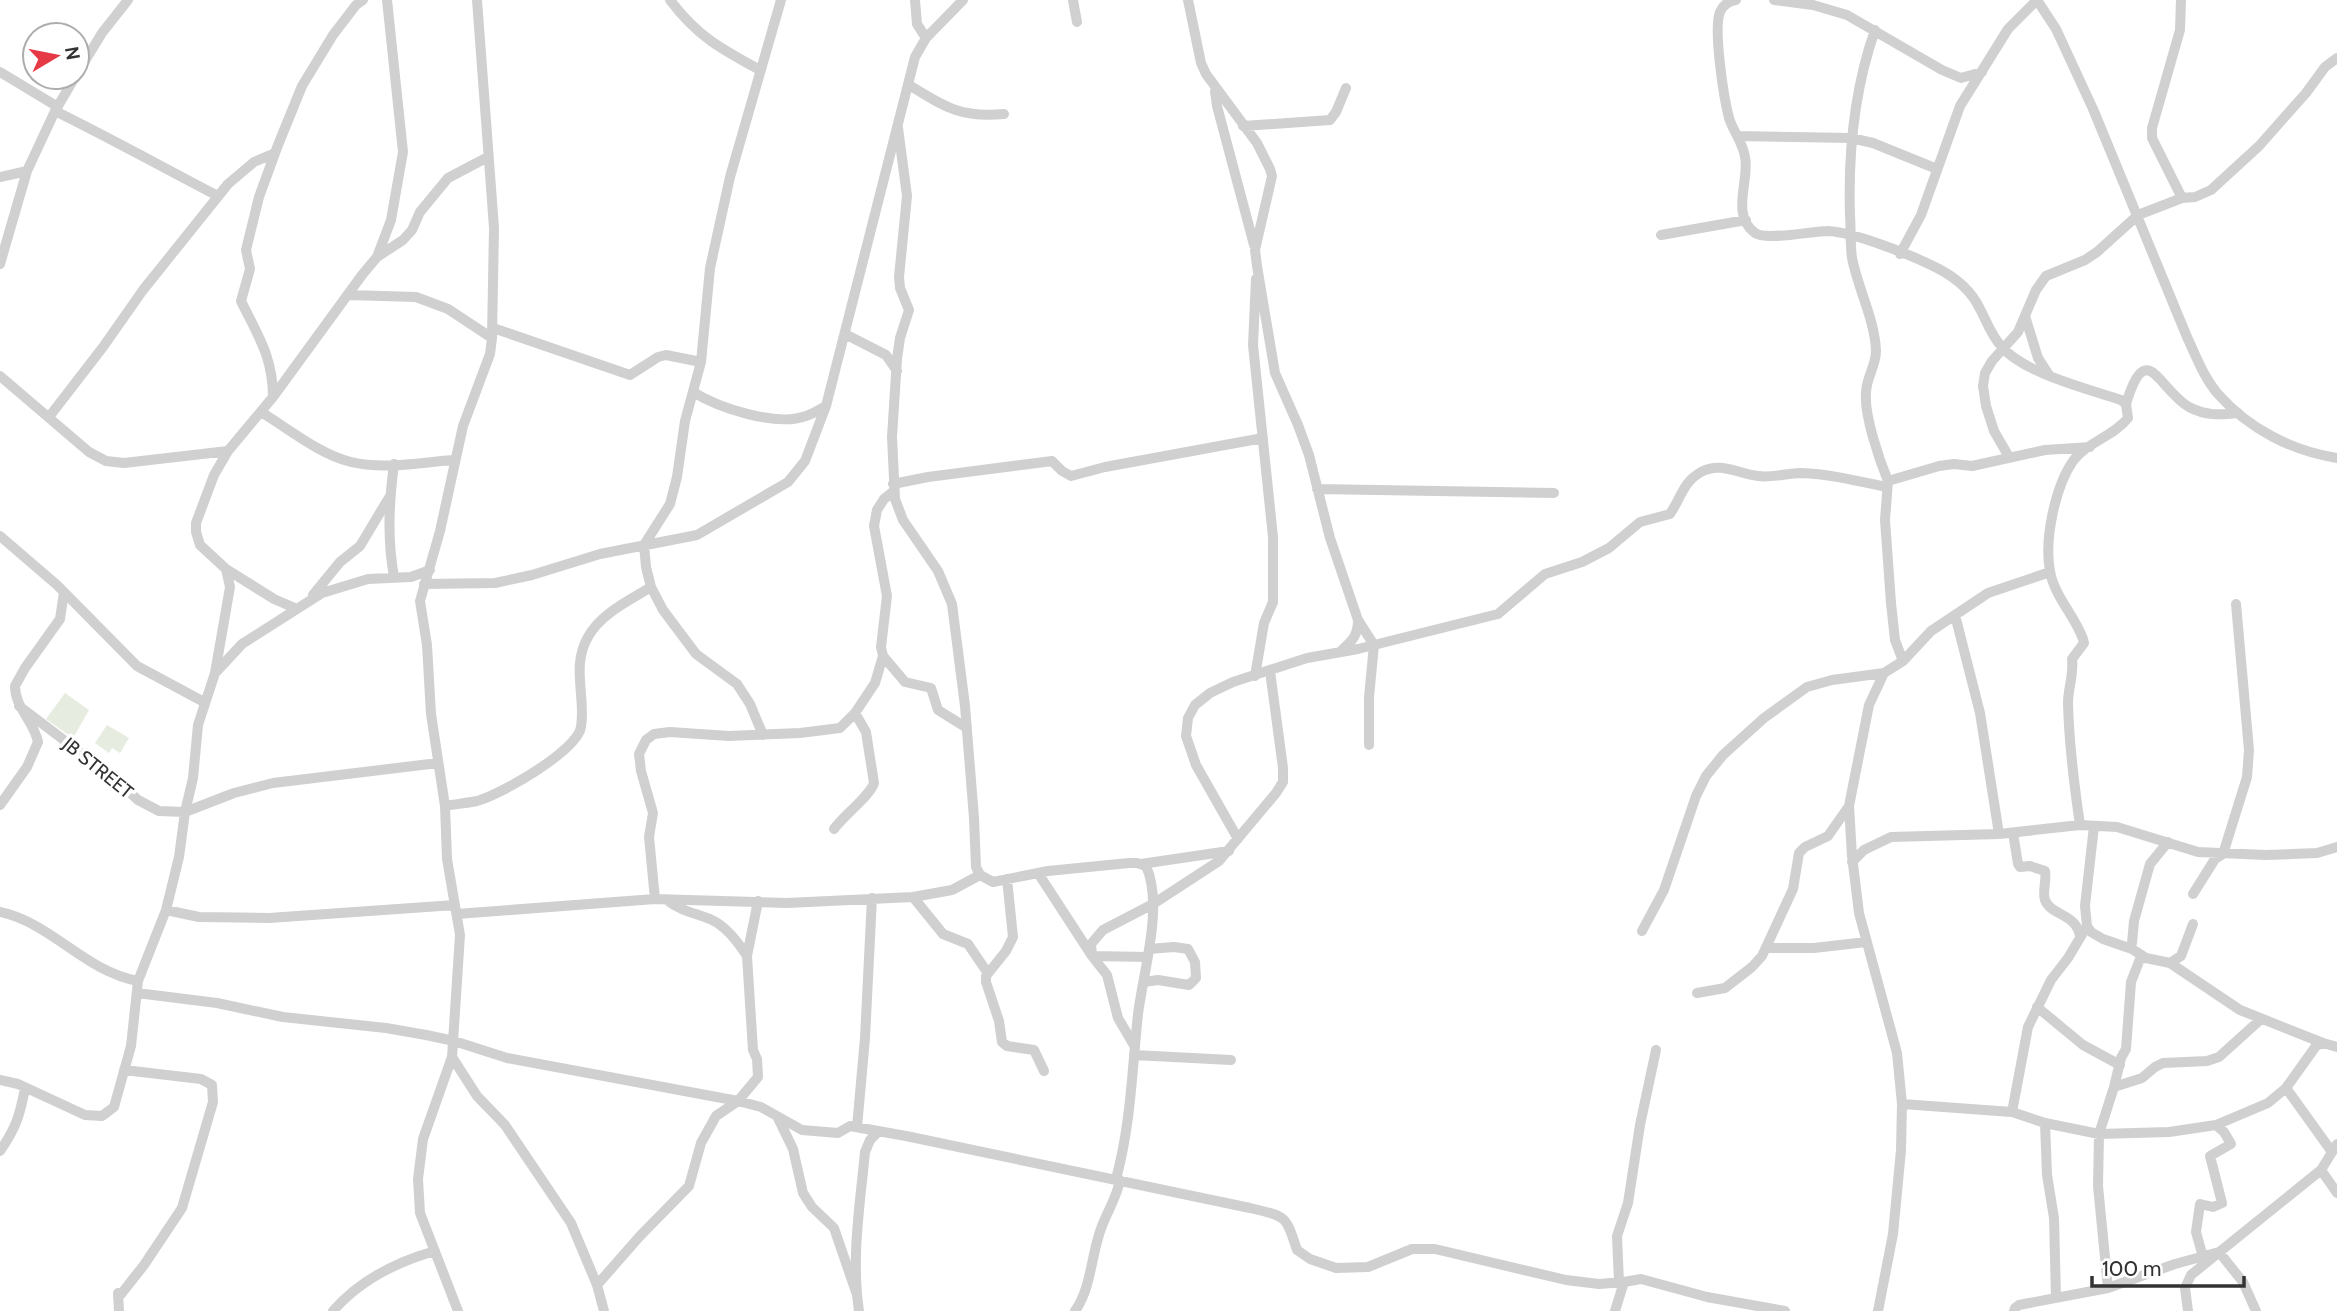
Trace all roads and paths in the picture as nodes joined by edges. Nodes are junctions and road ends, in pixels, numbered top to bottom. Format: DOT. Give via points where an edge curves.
graph roads {
  1 [pos="128,0"];
  2 [pos="363,0"];
  3 [pos="387,0"];
  4 [pos="477,0"];
  5 [pos="670,0"];
  6 [pos="781,0"];
  7 [pos="915,0"];
  8 [pos="963,0"];
  9 [pos="1073,0"];
  10 [pos="1188,0"];
  11 [pos="1736,0"];
  12 [pos="1774,0"];
  13 [pos="2037,0"];
  14 [pos="2181,0"];
  15 [pos="1077,22"];
  16 [pos="1875,30"];
  17 [pos="926,38"];
  18 [pos="91,51"];
  19 [pos="2337,58"];
  20 [pos="760,70"];
  21 [pos="0,72"];
  22 [pos="1982,72"];
  23 [pos="909,85"];
  24 [pos="1215,88"];
  25 [pos="1346,88"];
  26 [pos="67,91"];
  27 [pos="57,109"];
  28 [pos="1004,114"];
  29 [pos="1243,126"];
  30 [pos="898,128"];
  31 [pos="1737,136"];
  32 [pos="1850,138"];
  33 [pos="275,153"];
  34 [pos="488,157"];
  35 [pos="1937,169"];
  36 [pos="27,171"];
  37 [pos="0,177"];
  38 [pos="218,196"];
  39 [pos="2182,198"];
  40 [pos="2138,215"];
  41 [pos="1746,220"];
  42 [pos="1851,234"];
  43 [pos="1661,235"];
  44 [pos="1255,250"];
  45 [pos="1900,254"];
  46 [pos="377,257"];
  47 [pos="0,264"];
  48 [pos="1257,266"];
  49 [pos="348,295"];
  50 [pos="2025,316"];
  51 [pos="493,333"];
  52 [pos="845,334"];
  53 [pos="2002,349"];
  54 [pos="701,362"];
  55 [pos="897,372"];
  56 [pos="2050,375"];
  57 [pos="0,376"];
  58 [pos="693,393"];
  59 [pos="273,397"];
  60 [pos="2126,404"];
  61 [pos="827,406"];
  62 [pos="261,412"];
  63 [pos="2238,412"];
  64 [pos="49,417"];
  65 [pos="1263,438"];
  66 [pos="2090,447"];
  67 [pos="228,451"];
  68 [pos="2009,457"];
  69 [pos="2337,458"];
  70 [pos="455,460"];
  71 [pos="394,464"];
  72 [pos="1887,484"];
  73 [pos="894,487"];
  74 [pos="1317,489"];
  75 [pos="1554,493"];
  76 [pos="390,496"];
  77 [pos="2,542"];
  78 [pos="644,545"];
  79 [pos="226,569"];
  80 [pos="429,569"];
  81 [pos="2050,572"];
  82 [pos="394,577"];
  83 [pos="424,584"];
  84 [pos="651,587"];
  85 [pos="64,592"];
  86 [pos="2236,604"];
  87 [pos="302,606"];
  88 [pos="86,614"];
  89 [pos="1955,615"];
  90 [pos="60,619"];
  91 [pos="1358,621"];
  92 [pos="1374,645"];
  93 [pos="1342,651"];
  94 [pos="883,656"];
  95 [pos="1903,661"];
  96 [pos="1270,671"];
  97 [pos="215,673"];
  98 [pos="1884,673"];
  99 [pos="1255,676"];
  100 [pos="205,702"];
  101 [pos="19,706"];
  102 [pos="855,713"];
  103 [pos="967,728"];
  104 [pos="763,735"];
  105 [pos="1369,745"];
  106 [pos="438,763"];
  107 [pos="0,805"];
  108 [pos="445,806"];
  109 [pos="1849,806"];
  110 [pos="185,812"];
  111 [pos="2080,825"];
  112 [pos="2094,826"];
  113 [pos="835,829"];
  114 [pos="2013,833"];
  115 [pos="1998,834"];
  116 [pos="1238,839"];
  117 [pos="2168,842"];
  118 [pos="2337,846"];
  119 [pos="1228,851"];
  120 [pos="2223,854"];
  121 [pos="1170,860"];
  122 [pos="1852,862"];
  123 [pos="1141,864"];
  124 [pos="1038,873"];
  125 [pos="980,876"];
  126 [pos="1007,879"];
  127 [pos="1151,883"];
  128 [pos="2193,894"];
  129 [pos="914,897"];
  130 [pos="872,898"];
  131 [pos="655,899"];
  132 [pos="667,900"];
  133 [pos="758,901"];
  134 [pos="1153,904"];
  135 [pos="456,909"];
  136 [pos="166,910"];
  137 [pos="0,912"];
  138 [pos="2193,924"];
  139 [pos="2087,926"];
  140 [pos="1642,931"];
  141 [pos="2080,936"];
  142 [pos="1866,942"];
  143 [pos="1766,948"];
  144 [pos="2129,948"];
  145 [pos="1149,953"];
  146 [pos="747,956"];
  147 [pos="1092,956"];
  148 [pos="2146,958"];
  149 [pos="2170,963"];
  150 [pos="987,972"];
  151 [pos="138,981"];
  152 [pos="1144,982"];
  153 [pos="137,993"];
  154 [pos="1697,993"];
  155 [pos="2037,1007"];
  156 [pos="2261,1019"];
  157 [pos="454,1041"];
  158 [pos="2323,1043"];
  159 [pos="2337,1047"];
  160 [pos="1134,1051"];
  161 [pos="1656,1051"];
  162 [pos="452,1058"];
  163 [pos="1231,1060"];
  164 [pos="2120,1065"];
  165 [pos="124,1070"];
  166 [pos="1044,1070"];
  167 [pos="0,1080"];
  168 [pos="2115,1087"];
  169 [pos="25,1088"];
  170 [pos="2286,1088"];
  171 [pos="738,1101"];
  172 [pos="1902,1104"];
  173 [pos="2012,1112"];
  174 [pos="778,1118"];
  175 [pos="2045,1123"];
  176 [pos="2216,1125"];
  177 [pos="857,1127"];
  178 [pos="879,1132"];
  179 [pos="2099,1134"];
  180 [pos="2334,1148"];
  181 [pos="0,1151"];
  182 [pos="2321,1170"];
  183 [pos="1118,1179"];
  184 [pos="2337,1193"];
  185 [pos="435,1251"];
  186 [pos="2219,1252"];
  187 [pos="2203,1257"];
  188 [pos="1621,1282"];
  189 [pos="597,1284"];
  190 [pos="2108,1288"];
  191 [pos="857,1295"];
  192 [pos="2056,1298"];
  193 [pos="119,1311"];
  194 [pos="333,1311"];
  195 [pos="458,1311"];
  196 [pos="604,1311"];
  197 [pos="859,1311"];
  198 [pos="1075,1311"];
  199 [pos="1615,1311"];
  200 [pos="1783,1311"];
  201 [pos="1878,1311"];
  202 [pos="2014,1311"];
  203 [pos="2189,1311"];
  204 [pos="2256,1311"];
  1 -- 18 [label="street"];
  2 -- 33 [label="street" via="333,35 302,86"];
  3 -- 46 [label="street" via="403,152 391,220"];
  4 -- 34 [label="street"];
  5 -- 20 [label="street" via="713,45"];
  6 -- 20 [label="street"];
  7 -- 17 [label="street" via="917,24"];
  8 -- 17 [label="street"];
  9 -- 15 [label="street"];
  10 -- 24 [label="street" via="1201,63"];
  11 -- 31 [label="street" via="1719,14 1718,35 1725,98"];
  12 -- 16 [label="street" via="1847,15"];
  13 -- 22 [label="street" via="2008,29"];
  13 -- 40 [label="street" via="2056,29"];
  14 -- 39 [label="street" via="2180,30 2152,138"];
  16 -- 22 [label="street" via="1961,78"];
  16 -- 32 [label="street" via="1863,66"];
  17 -- 23 [label="street" via="915,57"];
  19 -- 39 [label="street" via="2223,181 2195,197"];
  20 -- 54 [label="street" via="710,268"];
  21 -- 27 [label="street"];
  22 -- 35 [label="street" via="1960,106"];
  23 -- 28 [label="street" via="967,115"];
  23 -- 30 [label="street"];
  24 -- 29 [label="street"];
  24 -- 44 [label="street"];
  25 -- 29 [label="street" via="1330,120"];
  26 -- 27 [label="street"];
  27 -- 36 [label="street"];
  27 -- 38 [label="street"];
  29 -- 44 [label="street" via="1266,158 1272,176"];
  30 -- 52 [label="street"];
  30 -- 55 [label="street" via="906,196 899,277 909,310 900,338"];
  31 -- 32 [label="street"];
  31 -- 41 [label="street" via="1746,159 1742,199"];
  32 -- 35 [label="street" via="1873,142"];
  32 -- 42 [label="street"];
  33 -- 38 [label="street" via="254,162"];
  33 -- 59 [label="street" via="246,250 250,269 241,302 262,339 273,377"];
  34 -- 46 [label="street" via="448,178 420,212 412,230"];
  34 -- 51 [label="street" via="494,228"];
  35 -- 45 [label="street" via="1921,215"];
  36 -- 37 [label="street"];
  36 -- 47 [label="street"];
  38 -- 64 [label="street"];
  39 -- 40 [label="street"];
  40 -- 50 [label="street" via="2085,260 2046,276"];
  40 -- 63 [label="street" via="2203,370 2217,393"];
  41 -- 42 [label="street" via="1754,232 1765,237 1829,231"];
  41 -- 43 [label="street"];
  42 -- 45 [label="street"];
  42 -- 72 [label="street" via="1852,256 1876,354 1866,402"];
  44 -- 48 [label="street"];
  45 -- 53 [label="street" via="1939,269 1965,287"];
  46 -- 49 [label="street"];
  48 -- 65 [label="street" via="1253,345"];
  48 -- 74 [label="street" via="1275,373 1298,425"];
  49 -- 51 [label="street" via="416,297"];
  49 -- 59 [label="street"];
  50 -- 53 [label="street"];
  50 -- 56 [label="street" via="2038,358"];
  51 -- 54 [label="street" via="630,375 666,355"];
  51 -- 70 [label="street"];
  52 -- 55 [label="street" via="886,355"];
  52 -- 61 [label="street"];
  53 -- 56 [label="street"];
  53 -- 68 [label="street" via="1985,373 1983,386 1994,431"];
  54 -- 58 [label="street"];
  55 -- 73 [label="street"];
  56 -- 60 [label="street"];
  57 -- 64 [label="street"];
  58 -- 61 [label="street" via="710,403 779,420 806,416"];
  58 -- 78 [label="street" via="670,503"];
  59 -- 62 [label="street"];
  60 -- 63 [label="street" via="2133,380 2146,371 2192,409 2214,416"];
  60 -- 66 [label="street" via="2129,411 2122,425"];
  61 -- 78 [label="street" via="805,461 788,482 696,535"];
  62 -- 67 [label="street"];
  62 -- 71 [label="street" via="327,453 352,462"];
  63 -- 69 [label="street" via="2285,444"];
  64 -- 67 [label="street" via="106,461"];
  65 -- 73 [label="street" via="1071,476 1052,461 928,477"];
  65 -- 99 [label="street" via="1273,537 1273,602 1264,623"];
  66 -- 68 [label="street"];
  66 -- 81 [label="street" via="2074,460 2057,499"];
  67 -- 79 [label="street" via="196,523 200,545"];
  68 -- 72 [label="street" via="1972,466 1939,466"];
  70 -- 71 [label="street"];
  70 -- 80 [label="street"];
  71 -- 76 [label="street"];
  72 -- 92 [label="street" via="1834,475 1759,476 1734,468 1704,470 1682,489 1670,514 1640,522 1609,548 1545,574 1498,614"];
  72 -- 95 [label="street" via="1891,603 1895,640"];
  73 -- 94 [label="street" via="877,510 874,526 887,596"];
  73 -- 103 [label="street" via="903,520 938,571 952,604"];
  74 -- 75 [label="street"];
  74 -- 91 [label="street"];
  76 -- 82 [label="street" via="388,547"];
  76 -- 87 [label="street" via="360,546"];
  77 -- 85 [label="street"];
  78 -- 83 [label="street" via="495,583"];
  78 -- 84 [label="street"];
  79 -- 87 [label="street" via="274,599"];
  79 -- 97 [label="street" via="230,587"];
  80 -- 82 [label="street" via="411,577"];
  80 -- 83 [label="street"];
  81 -- 89 [label="street" via="1988,593"];
  81 -- 111 [label="street" via="2084,639 2072,659 2068,697 2070,756"];
  82 -- 87 [label="street" via="344,584"];
  83 -- 106 [label="street" via="420,601"];
  84 -- 104 [label="street" via="696,654 737,684"];
  84 -- 108 [label="street" via="598,623 587,637 578,677 581,726 567,748 516,785 479,800"];
  85 -- 88 [label="street"];
  85 -- 90 [label="street"];
  86 -- 120 [label="street" via="2249,750 2247,777"];
  87 -- 97 [label="street" via="242,644"];
  88 -- 90 [label="street"];
  88 -- 100 [label="street" via="137,666"];
  89 -- 95 [label="street" via="1931,631"];
  89 -- 115 [label="street" via="1980,713"];
  90 -- 101 [label="street" via="15,686"];
  91 -- 92 [label="street"];
  91 -- 93 [label="street" via="1354,640"];
  92 -- 93 [label="street"];
  92 -- 105 [label="street"];
  93 -- 96 [label="street"];
  94 -- 102 [label="street" via="875,683"];
  94 -- 103 [label="street" via="905,682 931,688 938,710"];
  95 -- 98 [label="street"];
  96 -- 99 [label="street"];
  96 -- 116 [label="street" via="1283,782"];
  97 -- 100 [label="street"];
  98 -- 109 [label="street" via="1869,705"];
  98 -- 140 [label="street" via="1807,687 1723,755 1696,796 1664,890"];
  99 -- 116 [label="street" via="1210,692 1195,705 1186,736 1196,765"];
  100 -- 110 [label="street"];
  101 -- 107 [label="street" via="38,742"];
  101 -- 110 [label="street, JB STREET" via="138,800 159,811"];
  102 -- 104 [label="street" via="835,729"];
  102 -- 113 [label="street" via="866,732 874,783"];
  103 -- 125 [label="street"];
  104 -- 131 [label="street" via="670,732 654,734 641,747 640,771 653,813 649,837"];
  106 -- 108 [label="street"];
  106 -- 110 [label="street" via="273,783"];
  108 -- 135 [label="street" via="447,859"];
  109 -- 122 [label="street"];
  109 -- 143 [label="street" via="1828,836 1799,853 1793,889"];
  110 -- 136 [label="street"];
  111 -- 112 [label="street"];
  111 -- 114 [label="street"];
  112 -- 117 [label="street" via="2117,827"];
  112 -- 139 [label="street" via="2085,896"];
  114 -- 115 [label="street"];
  114 -- 141 [label="street" via="2018,864 2045,871 2044,899 2076,924"];
  115 -- 122 [label="street" via="1891,837 1864,850"];
  116 -- 119 [label="street"];
  117 -- 120 [label="street"];
  117 -- 144 [label="street" via="2150,864"];
  118 -- 120 [label="street" via="2317,853"];
  119 -- 121 [label="street"];
  119 -- 134 [label="street"];
  120 -- 128 [label="street"];
  121 -- 123 [label="street"];
  121 -- 127 [label="street" via="1159,867"];
  122 -- 142 [label="street"];
  123 -- 124 [label="street"];
  123 -- 127 [label="street"];
  124 -- 126 [label="street"];
  124 -- 147 [label="street"];
  125 -- 126 [label="street" via="993,882"];
  125 -- 129 [label="street" via="952,890"];
  126 -- 150 [label="street" via="1013,937"];
  127 -- 134 [label="street"];
  129 -- 130 [label="street"];
  129 -- 150 [label="street" via="943,934 971,948"];
  130 -- 133 [label="street"];
  130 -- 177 [label="street"];
  131 -- 132 [label="street"];
  131 -- 135 [label="street"];
  132 -- 133 [label="street"];
  132 -- 146 [label="street" via="716,922"];
  133 -- 146 [label="street"];
  134 -- 145 [label="street"];
  134 -- 147 [label="street" via="1097,935 1091,944"];
  135 -- 136 [label="street" via="269,918 200,917"];
  135 -- 157 [label="street" via="460,935"];
  136 -- 151 [label="street"];
  137 -- 151 [label="street" via="61,941 100,969"];
  138 -- 149 [label="street" via="2181,956"];
  139 -- 141 [label="street"];
  139 -- 144 [label="street" via="2096,936"];
  141 -- 155 [label="street"];
  142 -- 143 [label="street"];
  142 -- 172 [label="street" via="1897,1053"];
  143 -- 154 [label="street" via="1752,968 1725,988"];
  144 -- 148 [label="street"];
  145 -- 147 [label="street"];
  145 -- 152 [label="street"];
  145 -- 152 [label="street" via="1188,949 1195,961 1196,978 1189,985"];
  146 -- 171 [label="street" via="758,1077"];
  147 -- 160 [label="street" via="1107,975 1118,1018"];
  148 -- 149 [label="street"];
  148 -- 164 [label="street" via="2140,959 2131,982 2127,1043"];
  149 -- 156 [label="street"];
  150 -- 166 [label="street" via="1002,1042 1034,1050"];
  151 -- 153 [label="street"];
  152 -- 160 [label="street"];
  153 -- 157 [label="street"];
  153 -- 165 [label="street"];
  155 -- 164 [label="street" via="2083,1045"];
  155 -- 173 [label="street" via="2028,1027"];
  156 -- 158 [label="street"];
  156 -- 168 [label="street" via="2219,1057 2163,1063 2142,1078"];
  157 -- 162 [label="street"];
  157 -- 171 [label="street" via="507,1058"];
  158 -- 159 [label="street"];
  158 -- 170 [label="street" via="2309,1054"];
  160 -- 163 [label="street"];
  160 -- 183 [label="street" via="1133,1092"];
  161 -- 188 [label="street" via="1628,1203 1617,1236"];
  162 -- 185 [label="street" via="423,1139 418,1179 420,1213"];
  162 -- 189 [label="street" via="477,1096 505,1125 571,1223"];
  164 -- 168 [label="street"];
  165 -- 169 [label="street" via="114,1107 102,1116 85,1115"];
  165 -- 193 [label="street" via="201,1079 212,1085 213,1102 182,1208 144,1265 118,1294"];
  167 -- 169 [label="street"];
  168 -- 179 [label="street"];
  169 -- 181 [label="street" via="20,1116"];
  170 -- 176 [label="street" via="2268,1104"];
  170 -- 180 [label="street"];
  171 -- 174 [label="street"];
  171 -- 189 [label="street" via="716,1116 701,1143 689,1186"];
  172 -- 173 [label="street"];
  172 -- 201 [label="street" via="1893,1234"];
  173 -- 175 [label="street"];
  174 -- 177 [label="street" via="821,1133"];
  174 -- 191 [label="street" via="793,1149 803,1193 834,1228"];
  175 -- 179 [label="street"];
  175 -- 192 [label="street"];
  176 -- 179 [label="street"];
  176 -- 187 [label="street" via="2231,1144 2210,1156 2222,1203 2213,1207 2200,1204 2196,1232"];
  177 -- 178 [label="street"];
  178 -- 183 [label="street"];
  178 -- 191 [label="street" via="865,1152 856,1242"];
  179 -- 190 [label="street" via="2098,1186"];
  180 -- 182 [label="street"];
  182 -- 184 [label="street"];
  182 -- 186 [label="street"];
  183 -- 188 [label="street" via="1273,1214 1291,1226 1297,1250 1336,1268 1368,1267 1412,1249 1435,1250 1566,1280"];
  183 -- 198 [label="street" via="1118,1192"];
  185 -- 194 [label="street" via="388,1268"];
  185 -- 195 [label="street"];
  186 -- 187 [label="street"];
  186 -- 203 [label="street" via="2191,1275 2185,1288"];
  186 -- 204 [label="street" via="2243,1282"];
  187 -- 190 [label="street"];
  188 -- 199 [label="street"];
  188 -- 200 [label="street" via="1641,1279"];
  189 -- 196 [label="street"];
  190 -- 192 [label="street"];
  191 -- 197 [label="street"];
  192 -- 202 [label="street" via="2020,1305"];
}
